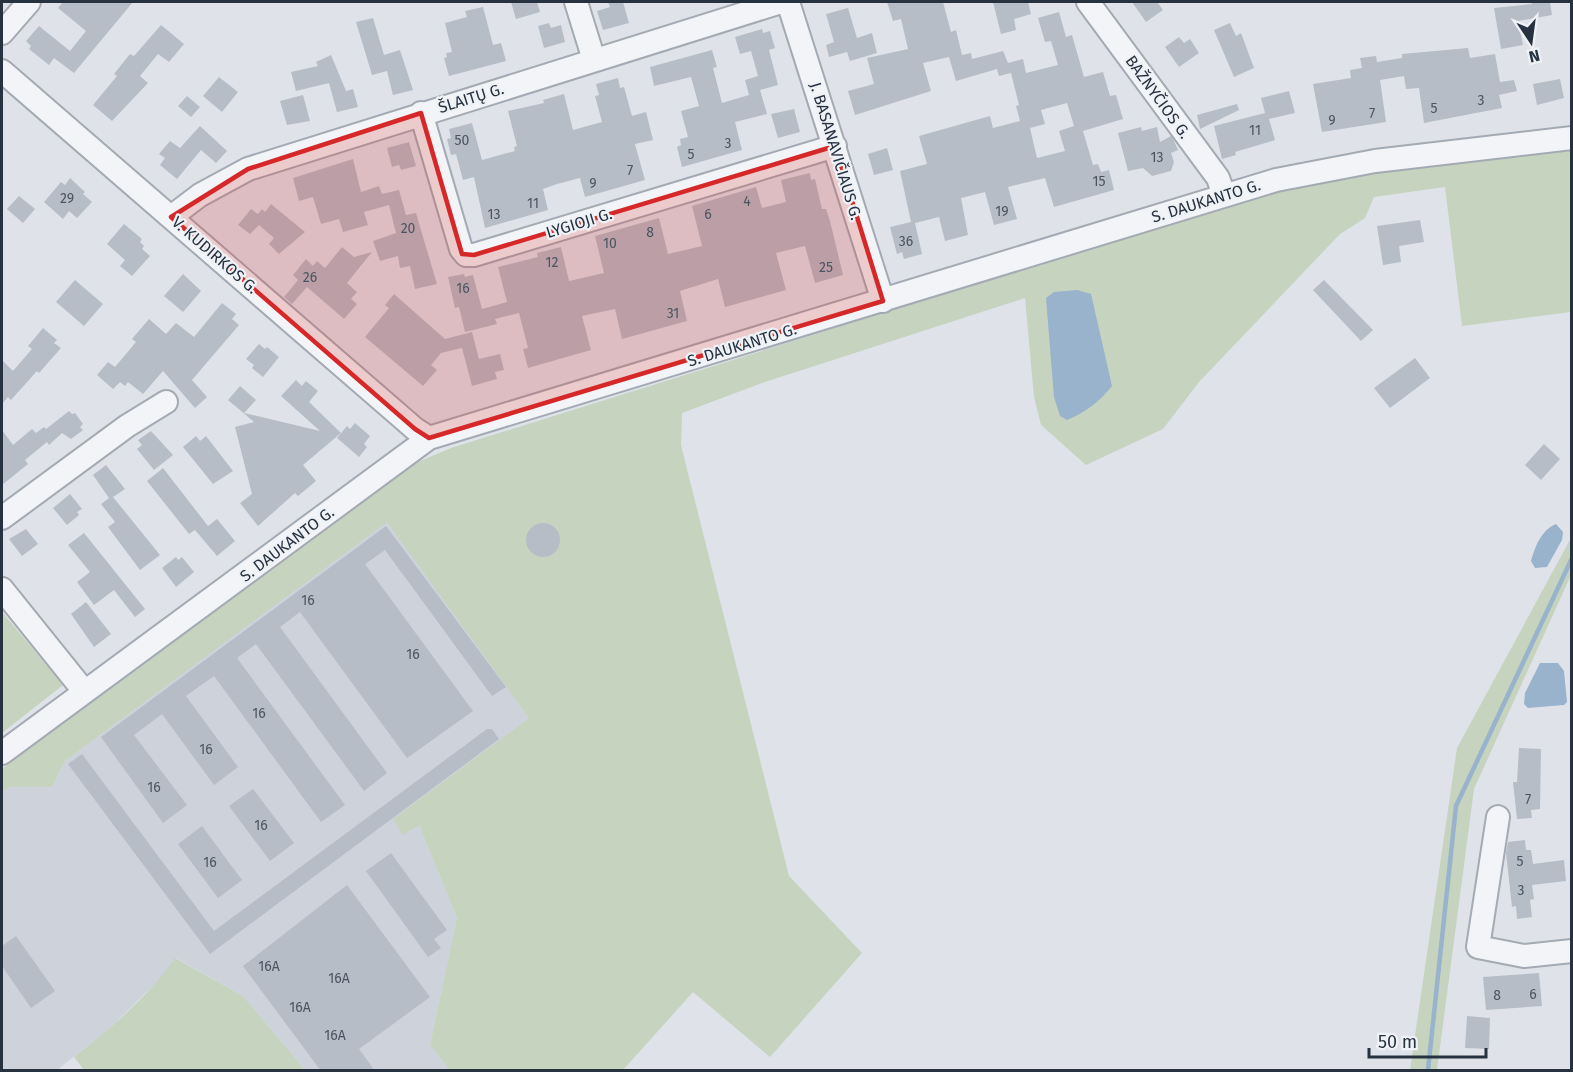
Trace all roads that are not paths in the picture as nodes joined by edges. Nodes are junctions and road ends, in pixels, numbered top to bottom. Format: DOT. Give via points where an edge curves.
graph roads {
  1 [pos="29,2"];
  2 [pos="576,2"];
  3 [pos="781,2"];
  4 [pos="788,2"];
  5 [pos="1088,2"];
  6 [pos="2,33"];
  7 [pos="594,60"];
  8 [pos="2,70"];
  9 [pos="421,113"];
  10 [pos="1572,138"];
  11 [pos="835,146"];
  12 [pos="1224,195"];
  13 [pos="171,217"];
  14 [pos="883,302"];
  15 [pos="166,402"];
  16 [pos="429,438"];
  17 [pos="2,518"];
  18 [pos="2,589"];
  19 [pos="84,691"];
  20 [pos="2,753"];
  21 [pos="1498,818"];
  22 [pos="1572,951"];
  1 -- 6 [label="street"];
  2 -- 7 [label="street"];
  3 -- 7 [label="street, ŠLAITŲ G."];
  4 -- 11 [label="street, J. BASANAVIČIAUS G."];
  5 -- 12 [label="street, BAŽNYČIOS G." via="1218,178"];
  7 -- 9 [label="street, ŠLAITŲ G."];
  8 -- 13 [label="street, V. KUDIRKOS G."];
  9 -- 11 [label="street, LYGIOJI G." via="460,249 466,255"];
  9 -- 13 [label="street, ŠLAITŲ G." via="248,169 200,195"];
  10 -- 12 [label="street, S. DAUKANTO G." via="1374,161 1276,180"];
  11 -- 14 [label="street, J. BASANAVIČIAUS G."];
  12 -- 14 [label="street, S. DAUKANTO G."];
  13 -- 16 [label="street, V. KUDIRKOS G."];
  14 -- 16 [label="street, S. DAUKANTO G."];
  15 -- 17 [label="street" via="126,426"];
  16 -- 19 [label="street, S. DAUKANTO G."];
  18 -- 19 [label="street"];
  19 -- 20 [label="street, S. DAUKANTO G."];
  21 -- 22 [label="street" via="1478,947 1524,956"];
}
